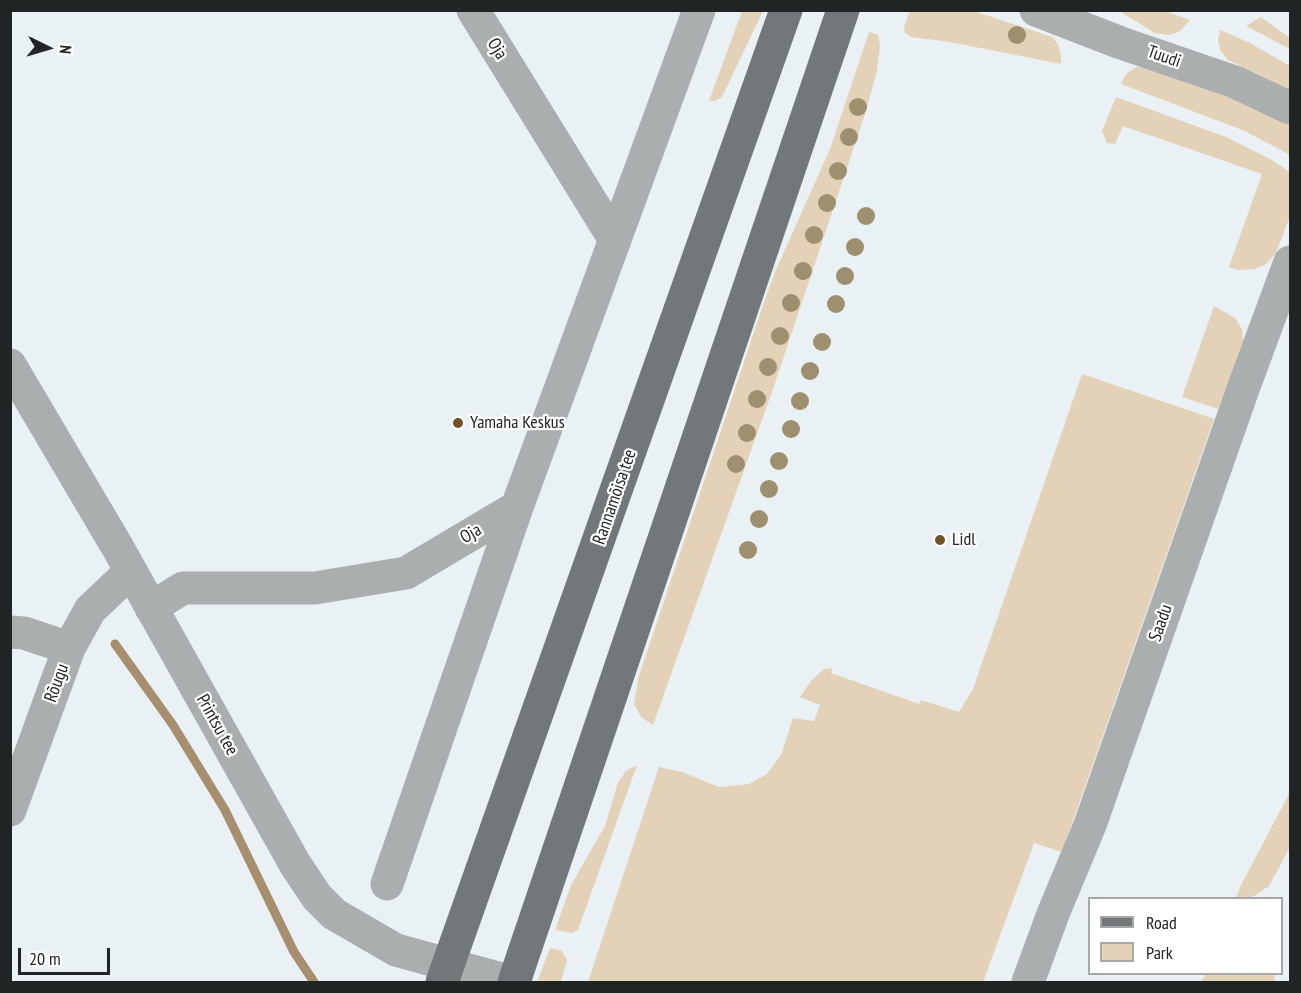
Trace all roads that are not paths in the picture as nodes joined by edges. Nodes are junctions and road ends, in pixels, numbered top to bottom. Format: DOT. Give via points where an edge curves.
graph roads {
  1 [pos="473,10"];
  2 [pos="699,10"];
  3 [pos="786,10"];
  4 [pos="843,10"];
  5 [pos="1036,10"];
  6 [pos="1290,108"];
  7 [pos="615,240"];
  8 [pos="1290,262"];
  9 [pos="10,365"];
  10 [pos="517,507"];
  11 [pos="130,572"];
  12 [pos="151,608"];
  13 [pos="10,632"];
  14 [pos="69,648"];
  15 [pos="10,810"];
  16 [pos="387,884"];
  17 [pos="450,977"];
  18 [pos="513,982"];
  19 [pos="1028,982"];
  1 -- 7 [label="street, Oja"];
  2 -- 7 [label="street"];
  3 -- 17 [label="main road, Rannamõisa tee"];
  4 -- 18 [label="main road"];
  5 -- 6 [label="street, Tuudi" via="1235,82"];
  7 -- 10 [label="street"];
  8 -- 19 [label="street, Saadu" via="1090,825"];
  9 -- 11 [label="street, Printsu tee"];
  10 -- 12 [label="street, Oja" via="406,573 315,588 183,588"];
  10 -- 16 [label="street"];
  11 -- 12 [label="street, Printsu tee"];
  11 -- 14 [label="street, Rõugu" via="90,610"];
  12 -- 17 [label="street, Printsu tee" via="317,897 334,914 377,940"];
  13 -- 14 [label="street"];
  14 -- 15 [label="street, Rõugu"];
  17 -- 18 [label="street, Printsu tee"];
}
